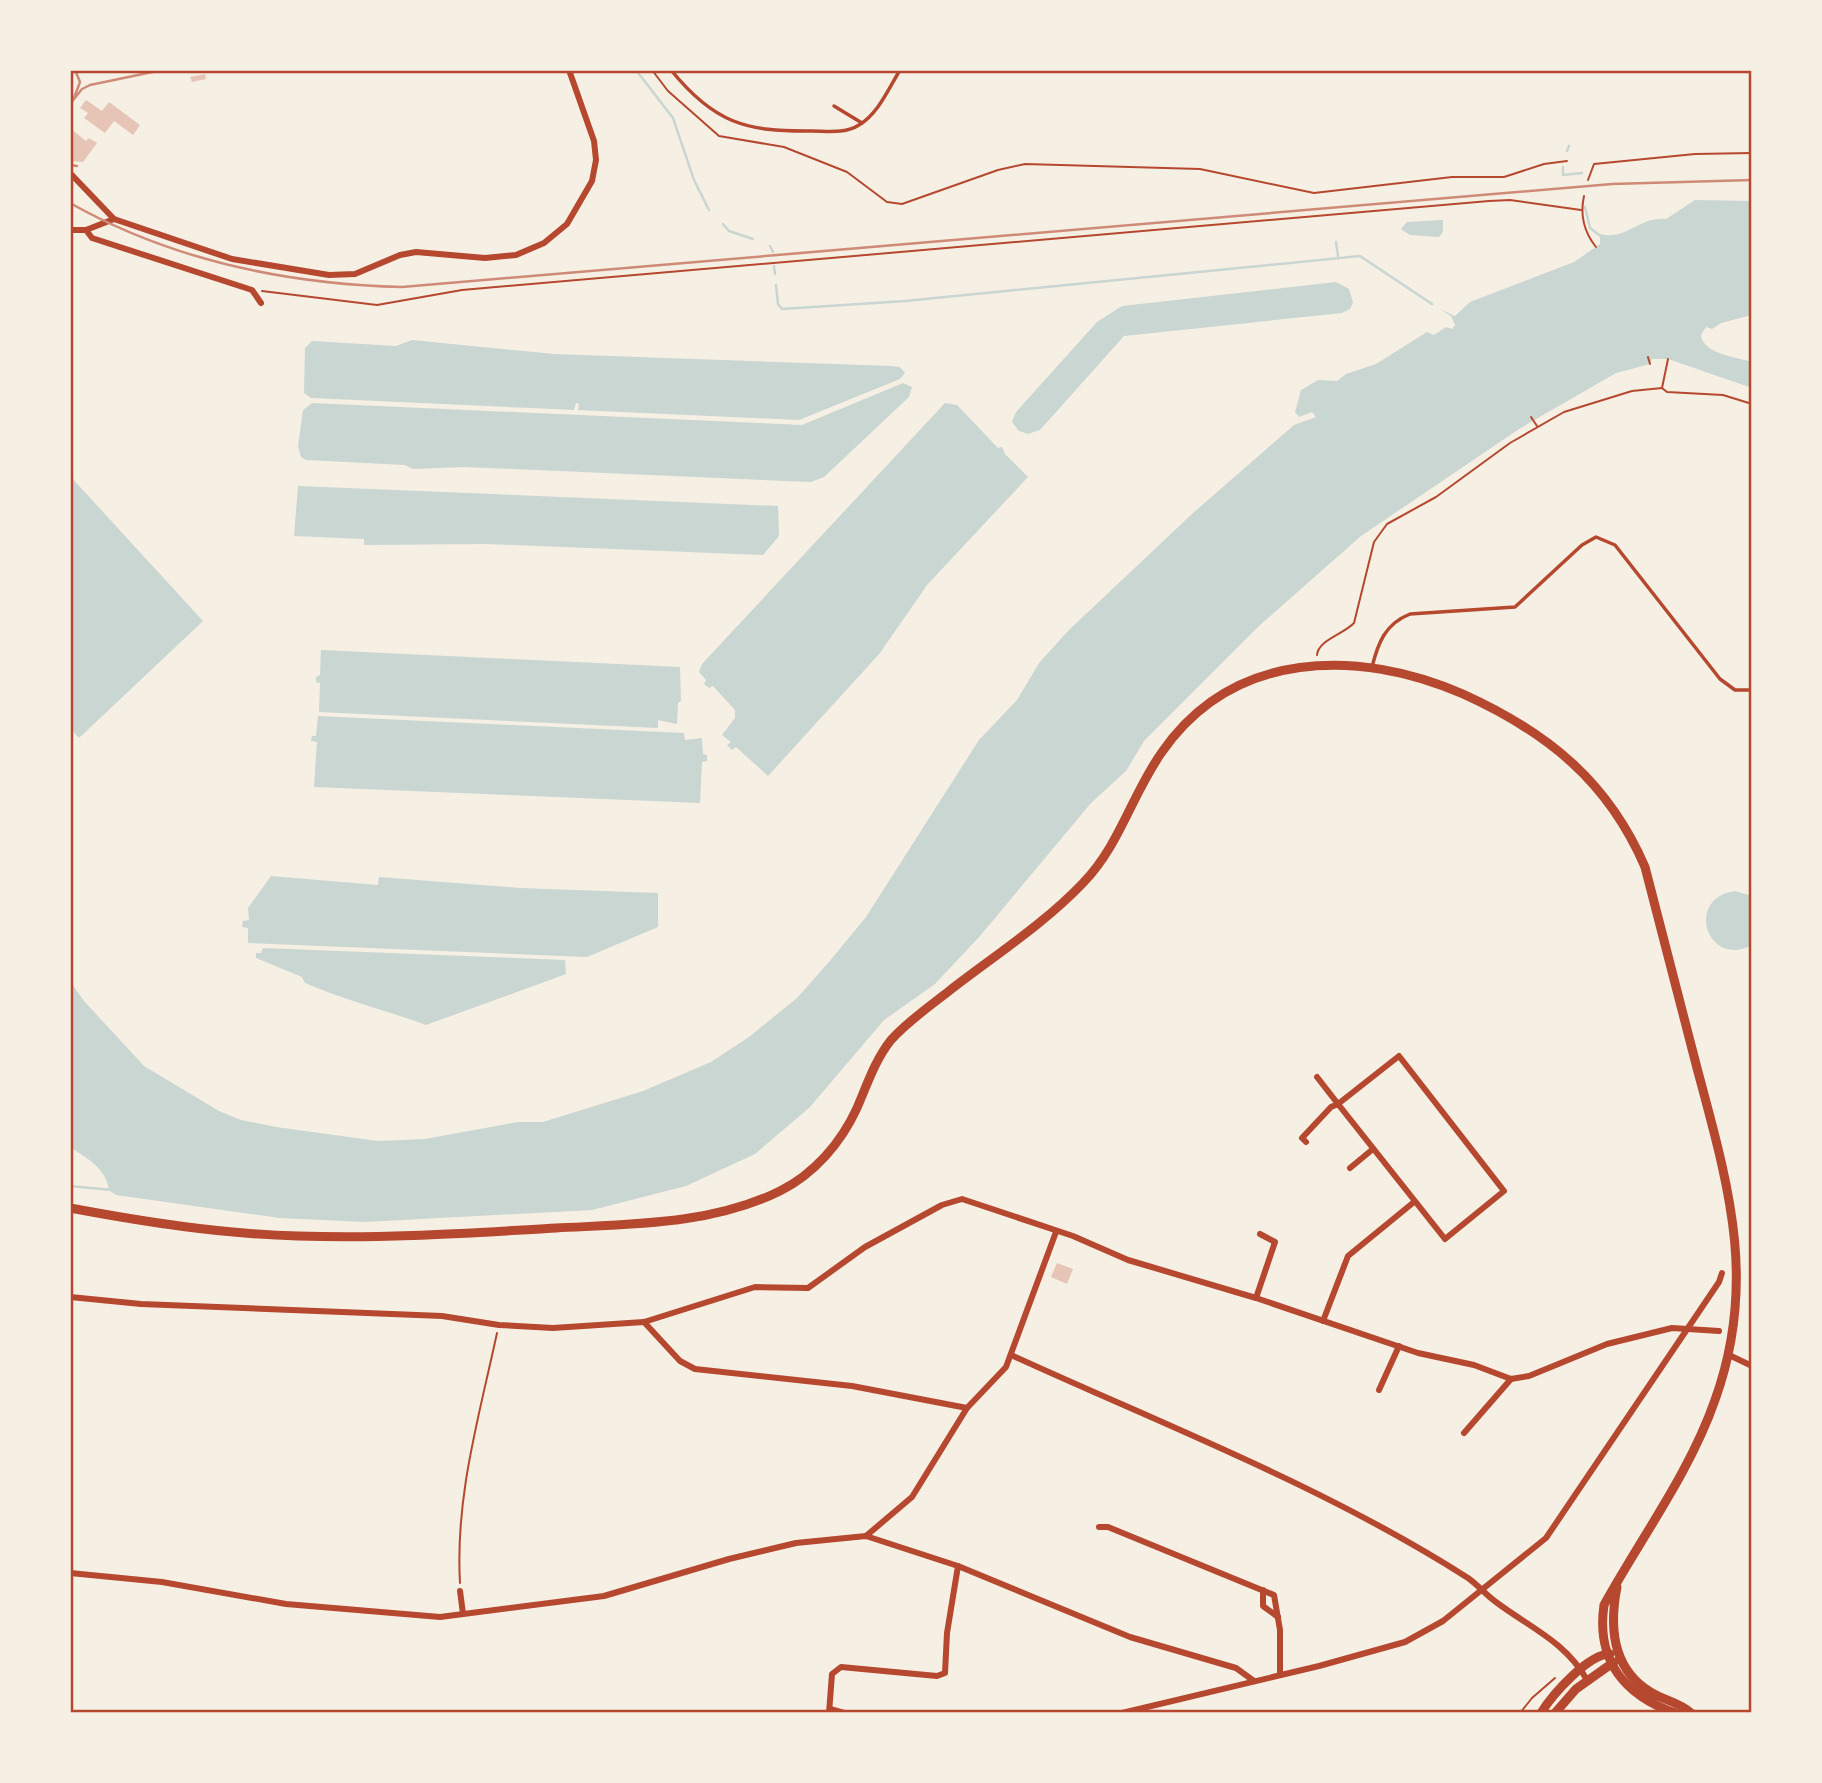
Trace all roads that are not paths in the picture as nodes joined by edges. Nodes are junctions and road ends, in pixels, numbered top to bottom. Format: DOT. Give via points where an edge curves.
graph roads {
  1 [pos="569,70"];
  2 [pos="671,70"];
  3 [pos="901,70"];
  4 [pos="834,106"];
  5 [pos="862,124"];
  6 [pos="70,173"];
  7 [pos="114,219"];
  8 [pos="70,230"];
  9 [pos="86,230"];
  10 [pos="261,303"];
  11 [pos="1372,667"];
  12 [pos="1752,690"];
  13 [pos="1317,1077"];
  14 [pos="1338,1104"];
  15 [pos="1306,1142"];
  16 [pos="1373,1149"];
  17 [pos="1350,1168"];
  18 [pos="1414,1202"];
  19 [pos="70,1208"];
  20 [pos="1056,1232"];
  21 [pos="1260,1234"];
  22 [pos="1722,1273"];
  23 [pos="70,1297"];
  24 [pos="1256,1298"];
  25 [pos="1323,1321"];
  26 [pos="644,1322"];
  27 [pos="1687,1329"];
  28 [pos="1719,1331"];
  29 [pos="1399,1346"];
  30 [pos="1729,1354"];
  31 [pos="1011,1355"];
  32 [pos="1752,1366"];
  33 [pos="1511,1380"];
  34 [pos="1380,1390"];
  35 [pos="967,1408"];
  36 [pos="1464,1433"];
  37 [pos="1099,1527"];
  38 [pos="866,1536"];
  39 [pos="958,1566"];
  40 [pos="70,1573"];
  41 [pos="1619,1578"];
  42 [pos="1480,1588"];
  43 [pos="1263,1590"];
  44 [pos="460,1591"];
  45 [pos="463,1614"];
  46 [pos="1278,1617"];
  47 [pos="1606,1653"];
  48 [pos="1619,1656"];
  49 [pos="1612,1665"];
  50 [pos="1581,1670"];
  51 [pos="1280,1675"];
  52 [pos="1587,1680"];
  53 [pos="1254,1681"];
  54 [pos="830,1711"];
  55 [pos="844,1713"];
  56 [pos="1122,1713"];
  57 [pos="1541,1713"];
  58 [pos="1555,1713"];
  59 [pos="1675,1713"];
  60 [pos="1691,1713"];
  1 -- 7 [label="street" via="594,141 592,181 567,224 544,243 516,255 493,258 416,252 355,274 329,275 232,259"];
  2 -- 5 [label="lane" via="710,108 747,128 840,131"];
  3 -- 5 [label="lane"];
  4 -- 5 [label="lane"];
  6 -- 7 [label="street"];
  7 -- 9 [label="street"];
  8 -- 9 [label="street"];
  9 -- 10 [label="street" via="92,238 252,290"];
  11 -- 12 [label="lane" via="1382,636 1398,620 1410,614 1516,607 1596,537 1615,545 1720,679 1735,690"];
  11 -- 19 [label="main road" via="1317,664 1258,677 1230,690 1180,730 1150,770 1122,828 1087,879 1054,911 906,1026 880,1056 854,1115 834,1146 797,1182 770,1195 705,1216 661,1222 412,1237 215,1230"];
  11 -- 30 [label="main road" via="1457,692 1528,728 1583,771 1632,838 1644,867 1735,1223 1737,1286"];
  13 -- 14 [label="street"];
  14 -- 15 [label="street" via="1302,1138"];
  14 -- 16 [label="street"];
  14 -- 18 [label="street" via="1399,1056 1504,1191 1445,1239"];
  16 -- 17 [label="street"];
  16 -- 18 [label="street"];
  18 -- 25 [label="street" via="1348,1256"];
  20 -- 24 [label="street" via="1128,1260"];
  20 -- 26 [label="street" via="969,1199 955,1200 865,1247 808,1289 755,1287"];
  20 -- 31 [label="street"];
  21 -- 24 [label="street" via="1275,1242"];
  22 -- 27 [label="street"];
  23 -- 26 [label="street" via="442,1316 553,1328"];
  24 -- 25 [label="street"];
  25 -- 29 [label="street"];
  26 -- 35 [label="street" via="680,1361 695,1369 852,1387"];
  27 -- 28 [label="street"];
  27 -- 33 [label="street" via="1672,1328 1607,1344"];
  27 -- 42 [label="street" via="1546,1538"];
  29 -- 33 [label="street" via="1474,1365"];
  29 -- 34 [label="street"];
  30 -- 32 [label="street"];
  30 -- 41 [label="main road" via="1706,1425"];
  31 -- 35 [label="street" via="1006,1367"];
  31 -- 42 [label="street" via="1329,1500"];
  33 -- 36 [label="street"];
  35 -- 38 [label="street" via="912,1497"];
  37 -- 43 [label="street"];
  38 -- 39 [label="street"];
  38 -- 45 [label="street" via="783,1546 604,1596"];
  39 -- 53 [label="street" via="1130,1637 1236,1668"];
  39 -- 54 [label="street" via="945,1673 841,1667 832,1674"];
  40 -- 45 [label="street" via="162,1582 286,1604 440,1617"];
  41 -- 47 [label="main road" via="1604,1605"];
  41 -- 48 [label="main road" via="1612,1632"];
  42 -- 50 [label="street" via="1549,1636"];
  42 -- 51 [label="street" via="1443,1621 1405,1642"];
  43 -- 46 [label="street" via="1276,1598"];
  43 -- 46 [label="street" via="1263,1606"];
  44 -- 45 [label="street"];
  46 -- 51 [label="street"];
  47 -- 48 [label="main road"];
  47 -- 49 [label="main road"];
  47 -- 50 [label="main road"];
  48 -- 49 [label="main road"];
  48 -- 60 [label="main road" via="1637,1683"];
  49 -- 52 [label="main road"];
  49 -- 59 [label="main road" via="1645,1698"];
  50 -- 52 [label="street"];
  50 -- 57 [label="main road"];
  51 -- 53 [label="street"];
  52 -- 58 [label="main road"];
  53 -- 56 [label="street"];
  54 -- 55 [label="street"];
}
